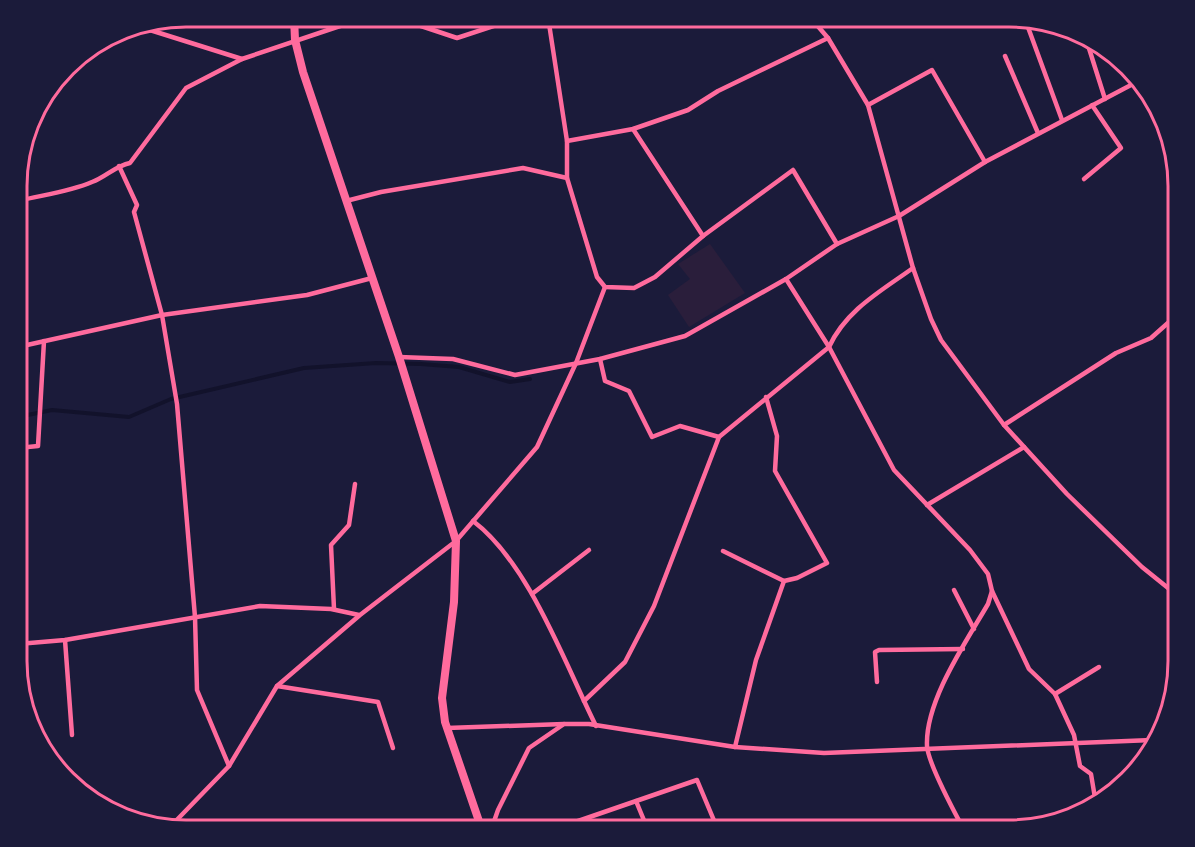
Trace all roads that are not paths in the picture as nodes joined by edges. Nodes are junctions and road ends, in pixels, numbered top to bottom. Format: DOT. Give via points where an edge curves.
graph roads {
  1 [pos="294,27"];
  2 [pos="337,27"];
  3 [pos="425,27"];
  4 [pos="487,27"];
  5 [pos="550,27"];
  6 [pos="819,27"];
  7 [pos="1028,28"];
  8 [pos="152,31"];
  9 [pos="828,38"];
  10 [pos="295,40"];
  11 [pos="1088,47"];
  12 [pos="1005,56"];
  13 [pos="242,59"];
  14 [pos="1132,85"];
  15 [pos="1105,99"];
  16 [pos="868,105"];
  17 [pos="1092,105"];
  18 [pos="1062,120"];
  19 [pos="633,129"];
  20 [pos="1038,133"];
  21 [pos="567,141"];
  22 [pos="986,162"];
  23 [pos="119,165"];
  24 [pos="567,178"];
  25 [pos="1084,179"];
  26 [pos="27,199"];
  27 [pos="346,201"];
  28 [pos="899,216"];
  29 [pos="703,236"];
  30 [pos="837,244"];
  31 [pos="914,268"];
  32 [pos="372,278"];
  33 [pos="786,279"];
  34 [pos="605,286"];
  35 [pos="162,315"];
  36 [pos="1168,323"];
  37 [pos="44,341"];
  38 [pos="27,344"];
  39 [pos="829,347"];
  40 [pos="399,357"];
  41 [pos="600,359"];
  42 [pos="576,363"];
  43 [pos="766,397"];
  44 [pos="1004,425"];
  45 [pos="719,437"];
  46 [pos="27,447"];
  47 [pos="1024,447"];
  48 [pos="355,484"];
  49 [pos="927,505"];
  50 [pos="473,521"];
  51 [pos="456,541"];
  52 [pos="589,550"];
  53 [pos="723,551"];
  54 [pos="784,581"];
  55 [pos="1168,587"];
  56 [pos="954,590"];
  57 [pos="992,591"];
  58 [pos="532,594"];
  59 [pos="334,609"];
  60 [pos="360,615"];
  61 [pos="195,617"];
  62 [pos="974,629"];
  63 [pos="65,640"];
  64 [pos="27,643"];
  65 [pos="963,649"];
  66 [pos="1099,667"];
  67 [pos="877,682"];
  68 [pos="277,686"];
  69 [pos="1055,694"];
  70 [pos="584,701"];
  71 [pos="564,724"];
  72 [pos="596,726"];
  73 [pos="447,728"];
  74 [pos="72,735"];
  75 [pos="1147,740"];
  76 [pos="1076,744"];
  77 [pos="735,747"];
  78 [pos="927,747"];
  79 [pos="393,748"];
  80 [pos="229,766"];
  81 [pos="1095,795"];
  82 [pos="636,801"];
  83 [pos="177,820"];
  84 [pos="479,820"];
  85 [pos="495,820"];
  86 [pos="581,820"];
  87 [pos="644,820"];
  88 [pos="714,820"];
  89 [pos="958,820"];
  1 -- 10 [label="main road"];
  2 -- 10 [label="street"];
  3 -- 4 [label="street" via="457,38"];
  5 -- 21 [label="street"];
  6 -- 9 [label="street"];
  7 -- 18 [label="street"];
  8 -- 13 [label="street"];
  9 -- 16 [label="street"];
  9 -- 19 [label="street" via="688,110"];
  10 -- 13 [label="street"];
  10 -- 27 [label="main road"];
  11 -- 15 [label="street"];
  12 -- 20 [label="street"];
  13 -- 23 [label="street" via="186,88 130,163"];
  14 -- 15 [label="street"];
  15 -- 17 [label="street"];
  16 -- 22 [label="street" via="933,70"];
  16 -- 28 [label="street"];
  17 -- 18 [label="street"];
  17 -- 25 [label="street" via="1120,148"];
  18 -- 20 [label="street"];
  19 -- 21 [label="street"];
  19 -- 29 [label="street"];
  20 -- 22 [label="street"];
  21 -- 24 [label="street"];
  22 -- 28 [label="street"];
  23 -- 26 [label="street" via="95,182"];
  23 -- 35 [label="street" via="137,205 134,213"];
  24 -- 27 [label="street" via="523,168"];
  24 -- 34 [label="street" via="597,277"];
  27 -- 32 [label="main road"];
  28 -- 30 [label="street"];
  28 -- 31 [label="street"];
  29 -- 30 [label="street" via="793,170"];
  29 -- 34 [label="street" via="655,277 634,288"];
  30 -- 33 [label="street"];
  31 -- 39 [label="street" via="860,306 838,327"];
  31 -- 44 [label="street" via="941,340"];
  32 -- 35 [label="street" via="307,295"];
  32 -- 40 [label="main road"];
  33 -- 39 [label="street"];
  33 -- 41 [label="street" via="685,336"];
  34 -- 42 [label="street"];
  35 -- 37 [label="street"];
  35 -- 61 [label="street" via="177,404"];
  36 -- 44 [label="street" via="1151,339 1116,353"];
  37 -- 38 [label="street"];
  37 -- 46 [label="street" via="38,446"];
  39 -- 43 [label="street"];
  39 -- 49 [label="street" via="894,470"];
  40 -- 42 [label="street" via="453,359 515,375"];
  40 -- 51 [label="main road"];
  41 -- 42 [label="street"];
  41 -- 45 [label="street" via="605,381 629,391 652,437 680,426"];
  42 -- 50 [label="street" via="537,447"];
  43 -- 45 [label="street"];
  43 -- 54 [label="street" via="777,436 774,471 827,563"];
  44 -- 47 [label="street"];
  45 -- 70 [label="street" via="654,606 625,662"];
  47 -- 49 [label="street"];
  47 -- 55 [label="street" via="1118,544"];
  48 -- 59 [label="street" via="349,525 331,544"];
  49 -- 57 [label="street" via="988,574"];
  50 -- 51 [label="street"];
  50 -- 58 [label="street" via="489,534"];
  51 -- 60 [label="street"];
  51 -- 73 [label="main road" via="454,602 442,698"];
  52 -- 58 [label="street"];
  53 -- 54 [label="street"];
  54 -- 77 [label="street" via="756,660"];
  56 -- 62 [label="street"];
  57 -- 62 [label="street"];
  57 -- 69 [label="street" via="1029,669"];
  58 -- 70 [label="street"];
  59 -- 60 [label="street"];
  59 -- 61 [label="street" via="260,606"];
  60 -- 68 [label="street"];
  61 -- 63 [label="street"];
  61 -- 80 [label="street" via="197,690"];
  62 -- 65 [label="street"];
  63 -- 64 [label="street"];
  63 -- 74 [label="street"];
  65 -- 67 [label="street" via="879,650"];
  65 -- 78 [label="street" via="939,693"];
  66 -- 69 [label="street"];
  68 -- 79 [label="street" via="378,702"];
  68 -- 80 [label="street"];
  69 -- 76 [label="street"];
  70 -- 72 [label="street"];
  71 -- 72 [label="street"];
  71 -- 73 [label="street"];
  71 -- 85 [label="street" via="529,748"];
  72 -- 77 [label="street"];
  73 -- 84 [label="main road"];
  75 -- 76 [label="street"];
  76 -- 78 [label="street"];
  76 -- 81 [label="street" via="1080,766 1091,774"];
  77 -- 78 [label="street" via="824,753"];
  78 -- 89 [label="street"];
  80 -- 83 [label="street"];
  82 -- 86 [label="street"];
  82 -- 87 [label="street"];
  82 -- 88 [label="street" via="697,780"];
}
